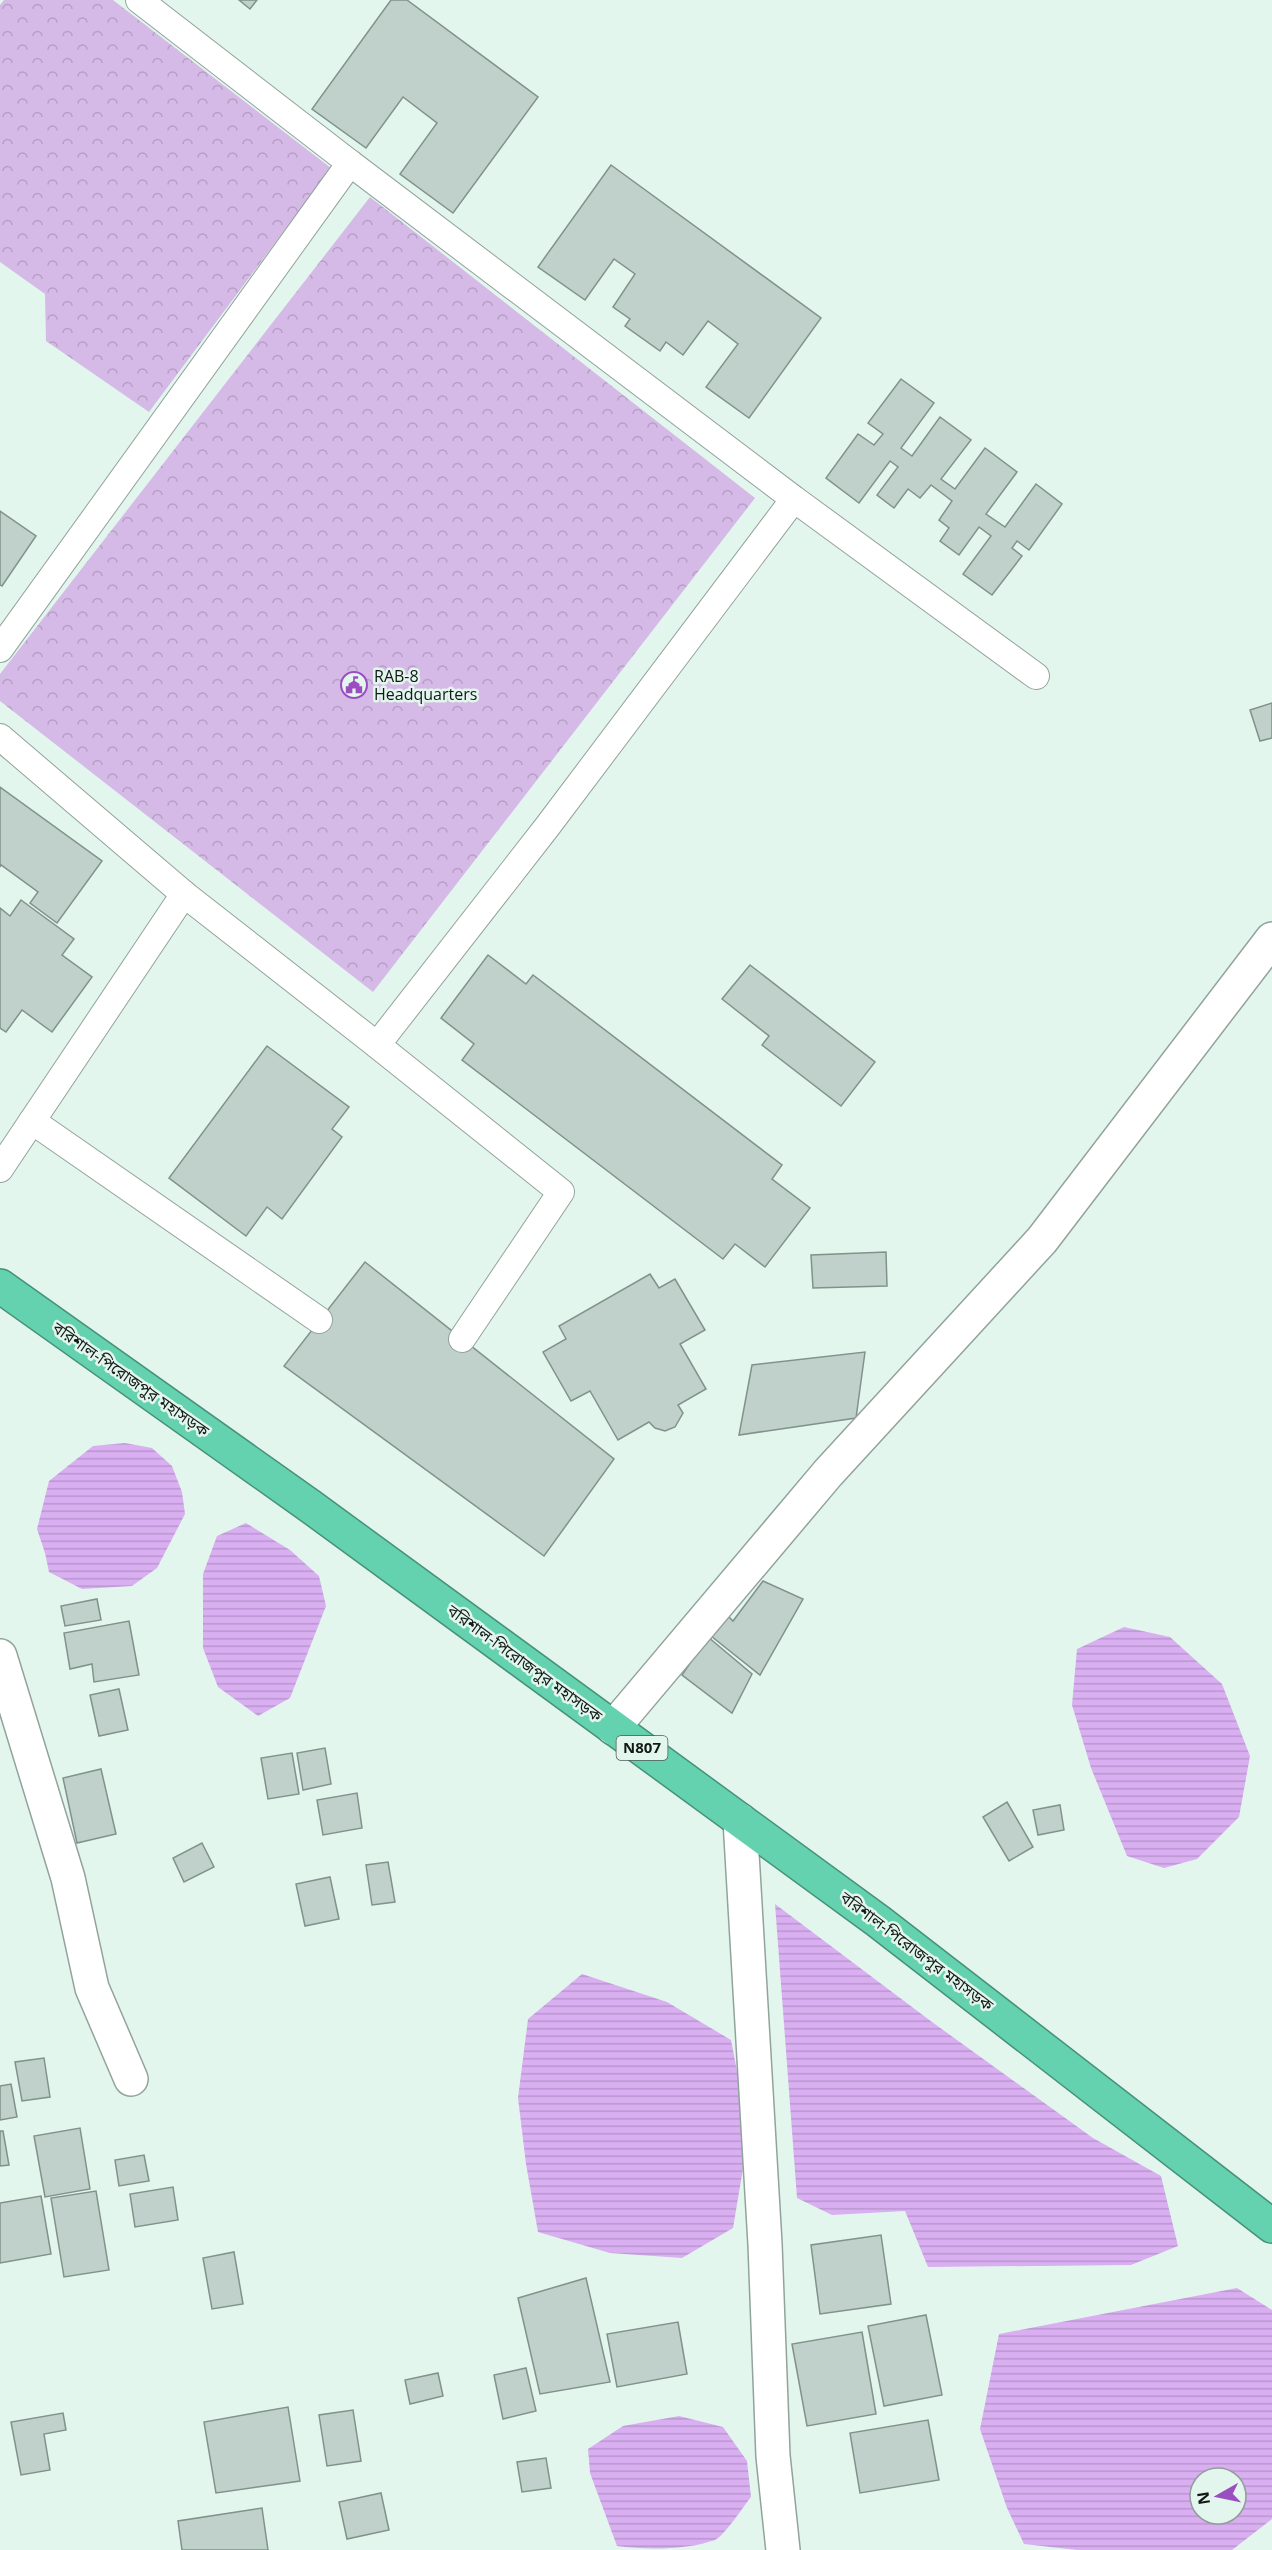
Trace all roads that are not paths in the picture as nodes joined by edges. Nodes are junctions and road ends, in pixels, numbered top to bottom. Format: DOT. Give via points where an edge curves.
graph roads {
  1 [pos="139,0"];
  2 [pos="350,163"];
  3 [pos="794,499"];
  4 [pos="0,649"];
  5 [pos="1035,676"];
  6 [pos="0,738"];
  7 [pos="184,894"];
  8 [pos="1272,939"];
  9 [pos="377,1045"];
  10 [pos="33,1121"];
  11 [pos="0,1169"];
  12 [pos="0,1286"];
  13 [pos="319,1320"];
  14 [pos="462,1339"];
  15 [pos="0,1656"];
  16 [pos="614,1728"];
  17 [pos="740,1820"];
  18 [pos="131,2079"];
  19 [pos="1272,2226"];
  20 [pos="783,2550"];
  1 -- 2 [label="lane"];
  2 -- 3 [label="lane"];
  2 -- 4 [label="lane"];
  3 -- 5 [label="lane"];
  3 -- 9 [label="lane"];
  6 -- 7 [label="lane"];
  7 -- 9 [label="lane"];
  7 -- 10 [label="lane"];
  8 -- 16 [label="street" via="1042,1240 828,1473"];
  9 -- 14 [label="lane" via="561,1192"];
  10 -- 11 [label="lane"];
  10 -- 13 [label="lane"];
  12 -- 16 [label="highway, বরিশাল-পিরোজপুর মহাসড়ক / N807"];
  15 -- 18 [label="street" via="68,1878 92,1988"];
  16 -- 17 [label="highway, বরিশাল-পিরোজপুর মহাসড়ক / N807"];
  17 -- 19 [label="highway, বরিশাল-পিরোজপুর মহাসড়ক / N807" via="879,1921"];
  17 -- 20 [label="street" via="773,2456"];
}
